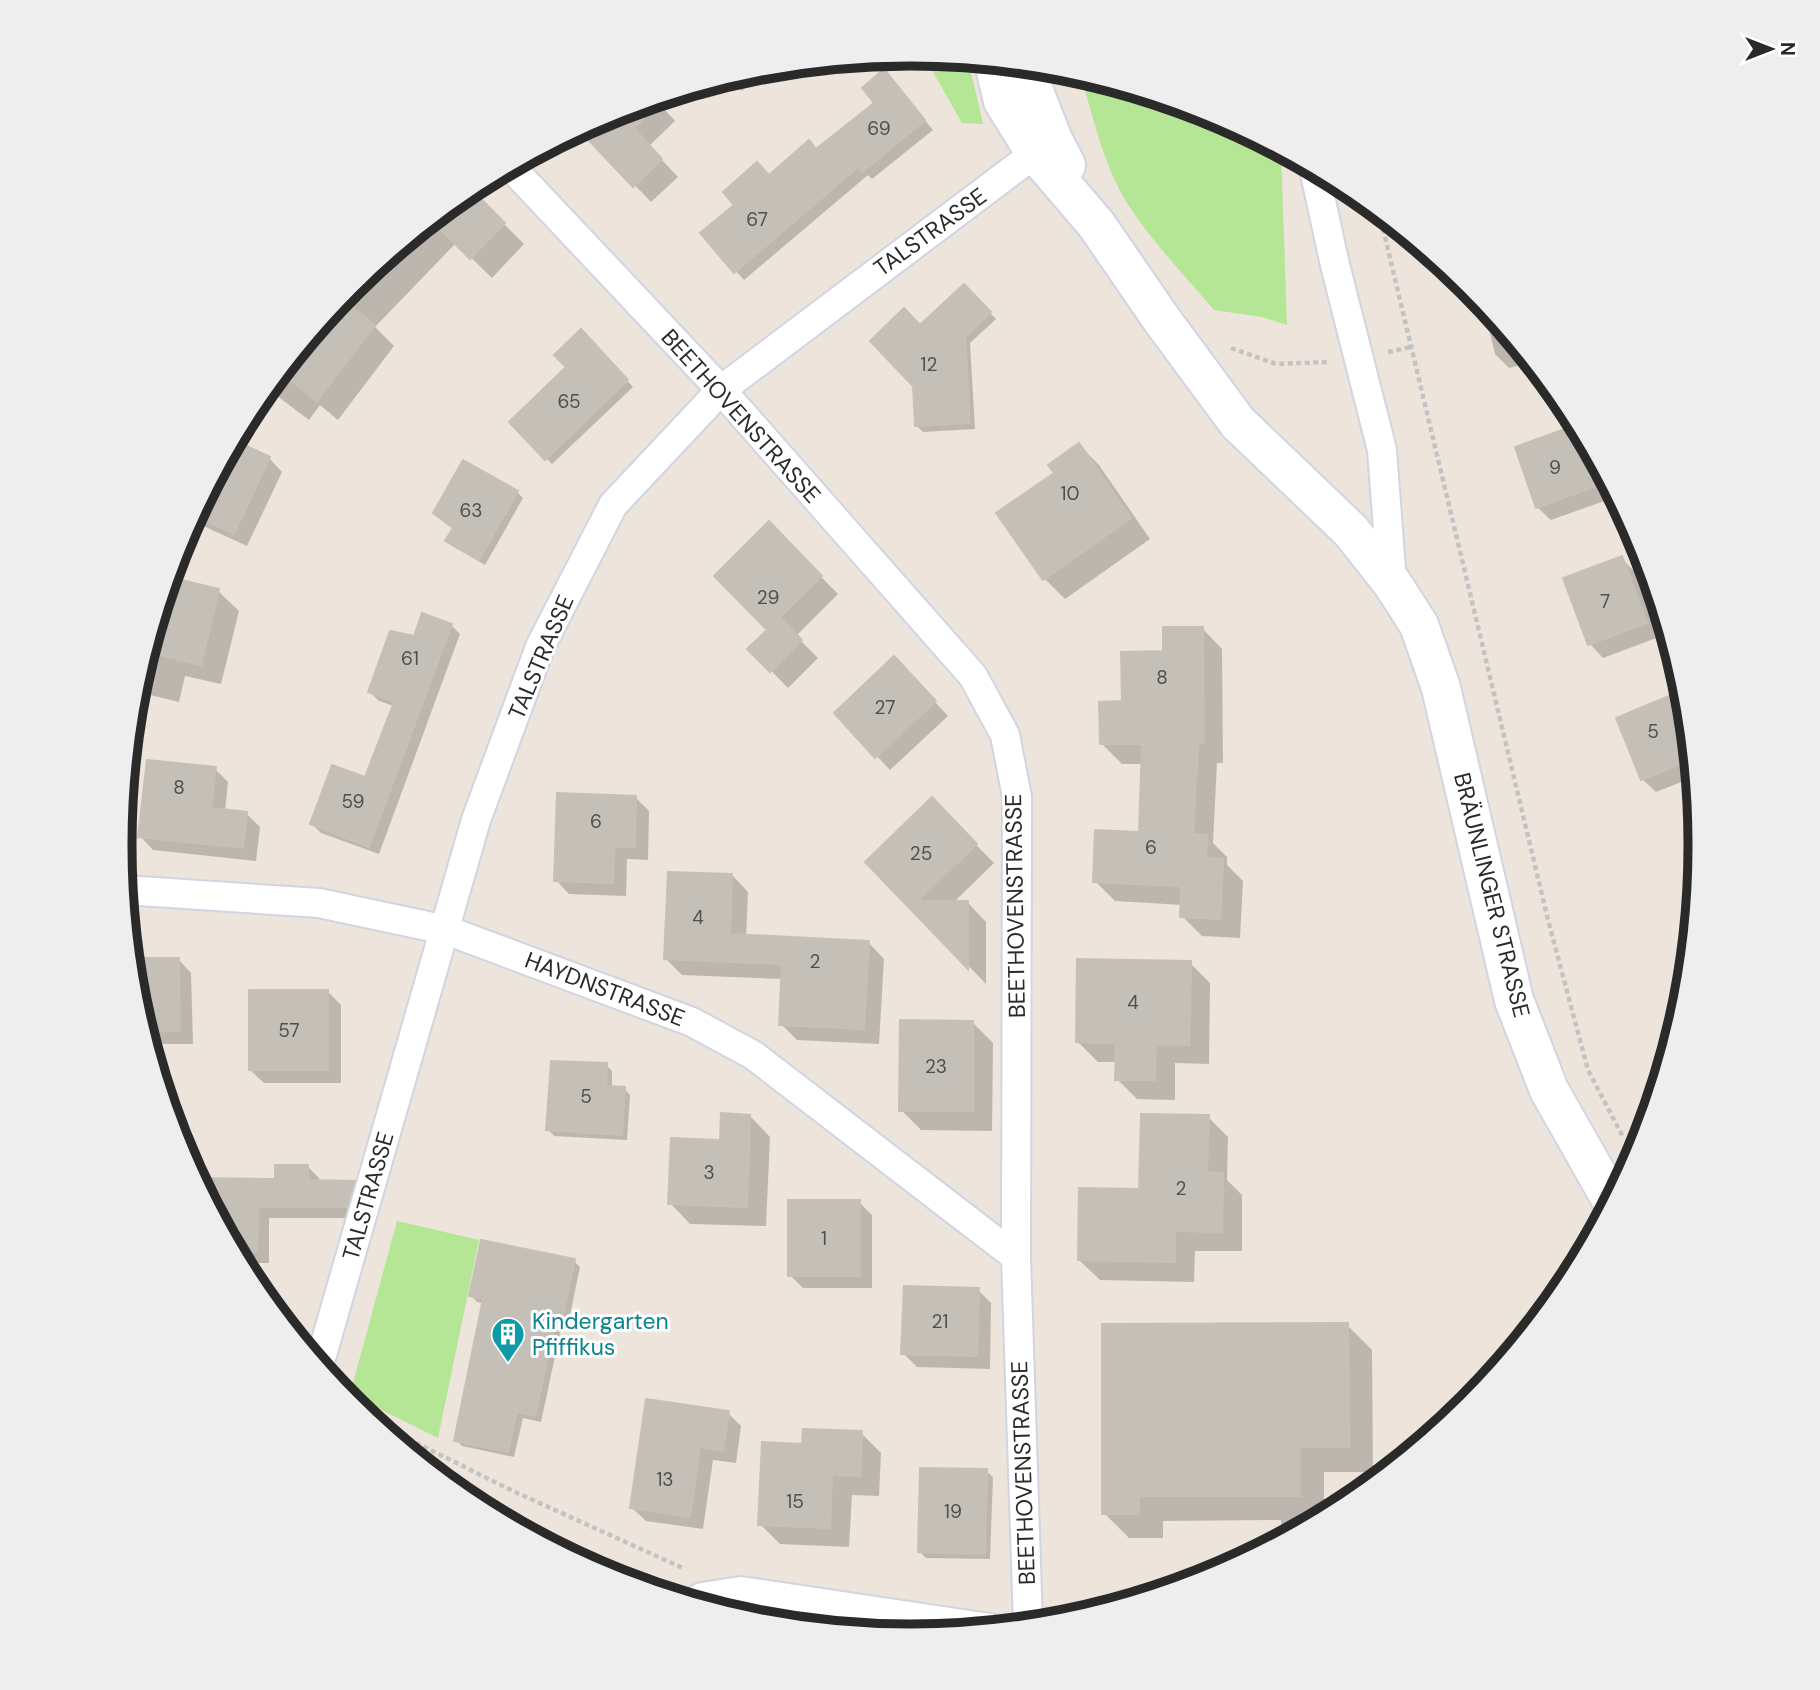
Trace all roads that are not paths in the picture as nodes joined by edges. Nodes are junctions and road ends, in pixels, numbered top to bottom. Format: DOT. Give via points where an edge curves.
graph roads {
  1 [pos="996,71"];
  2 [pos="1027,75"];
  3 [pos="1045,147"];
  4 [pos="517,173"];
  5 [pos="1317,182"];
  6 [pos="721,390"];
  7 [pos="1392,583"];
  8 [pos="133,891"];
  9 [pos="446,930"];
  10 [pos="1607,1192"];
  11 [pos="1016,1258"];
  12 [pos="316,1347"];
  13 [pos="709,1597"];
  14 [pos="1028,1614"];
  15 [pos="952,1622"];
  1 -- 3 [label="main road, BRÄUNLINGER STRASSE" via="1003,101"];
  2 -- 3 [label="main road, BRÄUNLINGER STRASSE"];
  3 -- 6 [label="street, TALSTRASSE"];
  3 -- 7 [label="main road, BRÄUNLINGER STRASSE" via="1161,320 1238,423 1351,531"];
  4 -- 6 [label="street, BEETHOVENSTRASSE"];
  5 -- 7 [label="street, BRÄUNLINGER STRASSE" via="1382,450"];
  6 -- 9 [label="street, TALSTRASSE" via="613,505 540,648 476,820"];
  6 -- 11 [label="street, BEETHOVENSTRASSE" via="973,676 1004,735 1017,797"];
  7 -- 10 [label="main road, BRÄUNLINGER STRASSE" via="1419,625 1441,688 1514,1000 1549,1090"];
  8 -- 9 [label="street, HAYDNSTRASSE" via="319,903"];
  9 -- 11 [label="street, HAYDNSTRASSE" via="692,1022 753,1055"];
  9 -- 12 [label="street, TALSTRASSE"];
  11 -- 14 [label="street, BEETHOVENSTRASSE"];
  13 -- 15 [label="street" via="741,1591"];
}
